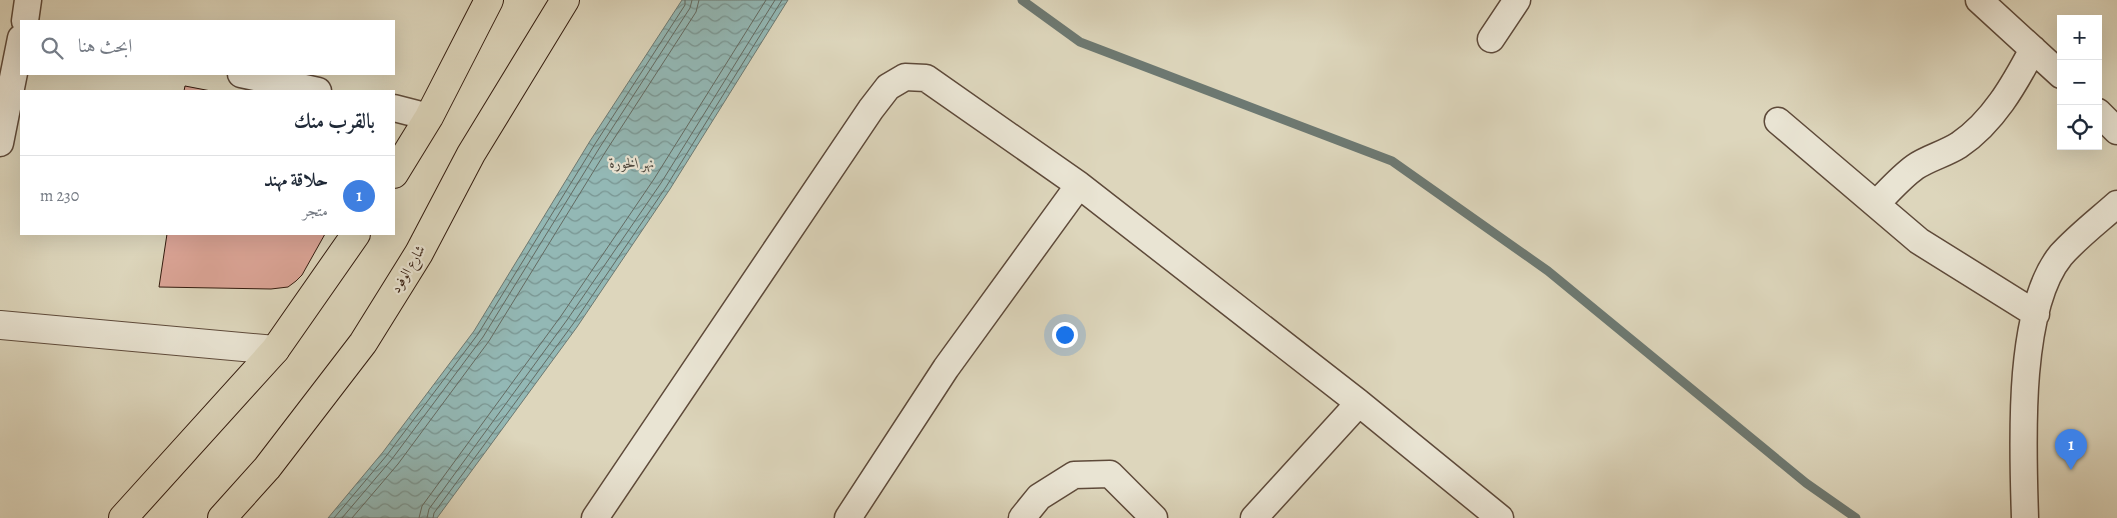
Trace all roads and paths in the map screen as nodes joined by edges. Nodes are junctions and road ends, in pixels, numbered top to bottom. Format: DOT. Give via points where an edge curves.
graph roads {
  1 [pos="28,0"];
  2 [pos="489,0"];
  3 [pos="565,0"];
  4 [pos="1517,0"];
  5 [pos="1979,0"];
  6 [pos="24,20"];
  7 [pos="1491,39"];
  8 [pos="20,43"];
  9 [pos="2033,49"];
  10 [pos="2057,71"];
  11 [pos="246,75"];
  12 [pos="313,90"];
  13 [pos="395,108"];
  14 [pos="2102,116"];
  15 [pos="429,117"];
  16 [pos="1778,121"];
  17 [pos="2117,131"];
  18 [pos="0,143"];
  19 [pos="395,172"];
  20 [pos="1079,185"];
  21 [pos="1876,204"];
  22 [pos="2117,204"];
  23 [pos="355,235"];
  24 [pos="2036,314"];
  25 [pos="0,325"];
  26 [pos="275,350"];
  27 [pos="1359,403"];
  28 [pos="122,518"];
  29 [pos="222,518"];
  30 [pos="595,518"];
  31 [pos="848,518"];
  32 [pos="1022,518"];
  33 [pos="1154,518"];
  34 [pos="1254,518"];
  35 [pos="1500,518"];
  36 [pos="2025,518"];
  1 -- 6 [label="street"];
  2 -- 15 [label="main road"];
  3 -- 29 [label="main road, شارع الوفود" via="470,154 419,253 364,342 267,468"];
  4 -- 7 [label="street"];
  5 -- 9 [label="street"];
  8 -- 18 [label="street"];
  9 -- 10 [label="street"];
  9 -- 21 [label="street" via="2006,96 1980,127 1960,145 1915,167"];
  11 -- 12 [label="street"];
  13 -- 15 [label="street"];
  14 -- 17 [label="street"];
  15 -- 19 [label="main road"];
  16 -- 21 [label="street"];
  20 -- 27 [label="street"];
  20 -- 30 [label="street" via="926,78 905,77 888,88"];
  20 -- 31 [label="street" via="946,368"];
  21 -- 24 [label="street" via="1919,241"];
  22 -- 24 [label="street" via="2061,256 2046,281"];
  23 -- 26 [label="main road"];
  24 -- 36 [label="street" via="2023,425"];
  25 -- 26 [label="street"];
  26 -- 28 [label="main road"];
  27 -- 34 [label="street"];
  27 -- 35 [label="street"];
  32 -- 33 [label="street" via="1040,497 1074,475 1110,474"];
}
